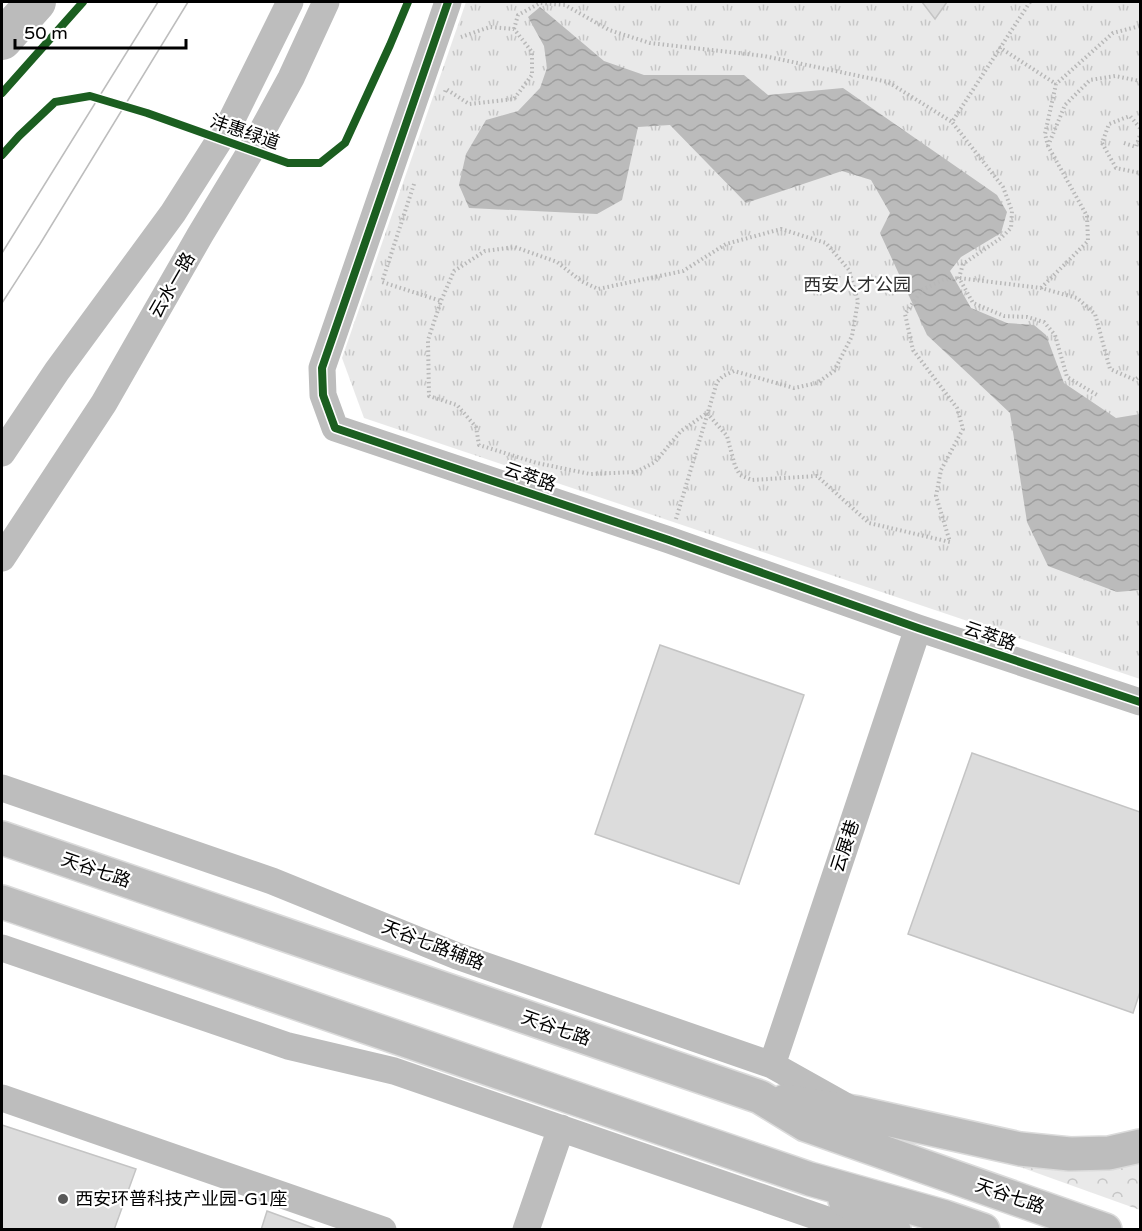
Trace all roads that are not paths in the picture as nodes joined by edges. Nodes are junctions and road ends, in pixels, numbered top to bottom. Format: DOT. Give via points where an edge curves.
graph roads {
  1 [pos="290,2"];
  2 [pos="326,2"];
  3 [pos="448,2"];
  4 [pos="2,453"];
  5 [pos="2,558"];
  6 [pos="918,628"];
  7 [pos="1140,702"];
  8 [pos="2,788"];
  9 [pos="2,838"];
  10 [pos="2,902"];
  11 [pos="2,948"];
  12 [pos="772,1065"];
  13 [pos="760,1097"];
  14 [pos="2,1098"];
  15 [pos="859,1113"];
  16 [pos="561,1128"];
  17 [pos="1140,1146"];
  18 [pos="810,1179"];
  19 [pos="383,1230"];
  20 [pos="526,1230"];
  21 [pos="856,1230"];
  22 [pos="894,1230"];
  23 [pos="983,1230"];
  24 [pos="1105,1230"];
  1 -- 4 [label="street" via="229,125 172,213"];
  2 -- 5 [label="street, 云水一路" via="255,144 104,403"];
  3 -- 6 [label="street, 云萃路" via="322,368 323,395 335,428"];
  6 -- 7 [label="street, 云萃路"];
  6 -- 12 [label="street, 云展巷"];
  8 -- 12 [label="street, 天谷七路辅路" via="273,881 457,956"];
  9 -- 13 [label="main road, 天谷七路"];
  10 -- 18 [label="main road"];
  11 -- 16 [label="street" via="288,1046 394,1071"];
  12 -- 15 [label="street, 天谷七路辅路"];
  13 -- 15 [label="main road"];
  13 -- 24 [label="main road, 天谷七路" via="806,1125"];
  14 -- 19 [label="street"];
  15 -- 17 [label="main road" via="1020,1149 1070,1154"];
  16 -- 20 [label="street"];
  16 -- 21 [label="street"];
  18 -- 22 [label="main road"];
  18 -- 23 [label="main road"];
}
